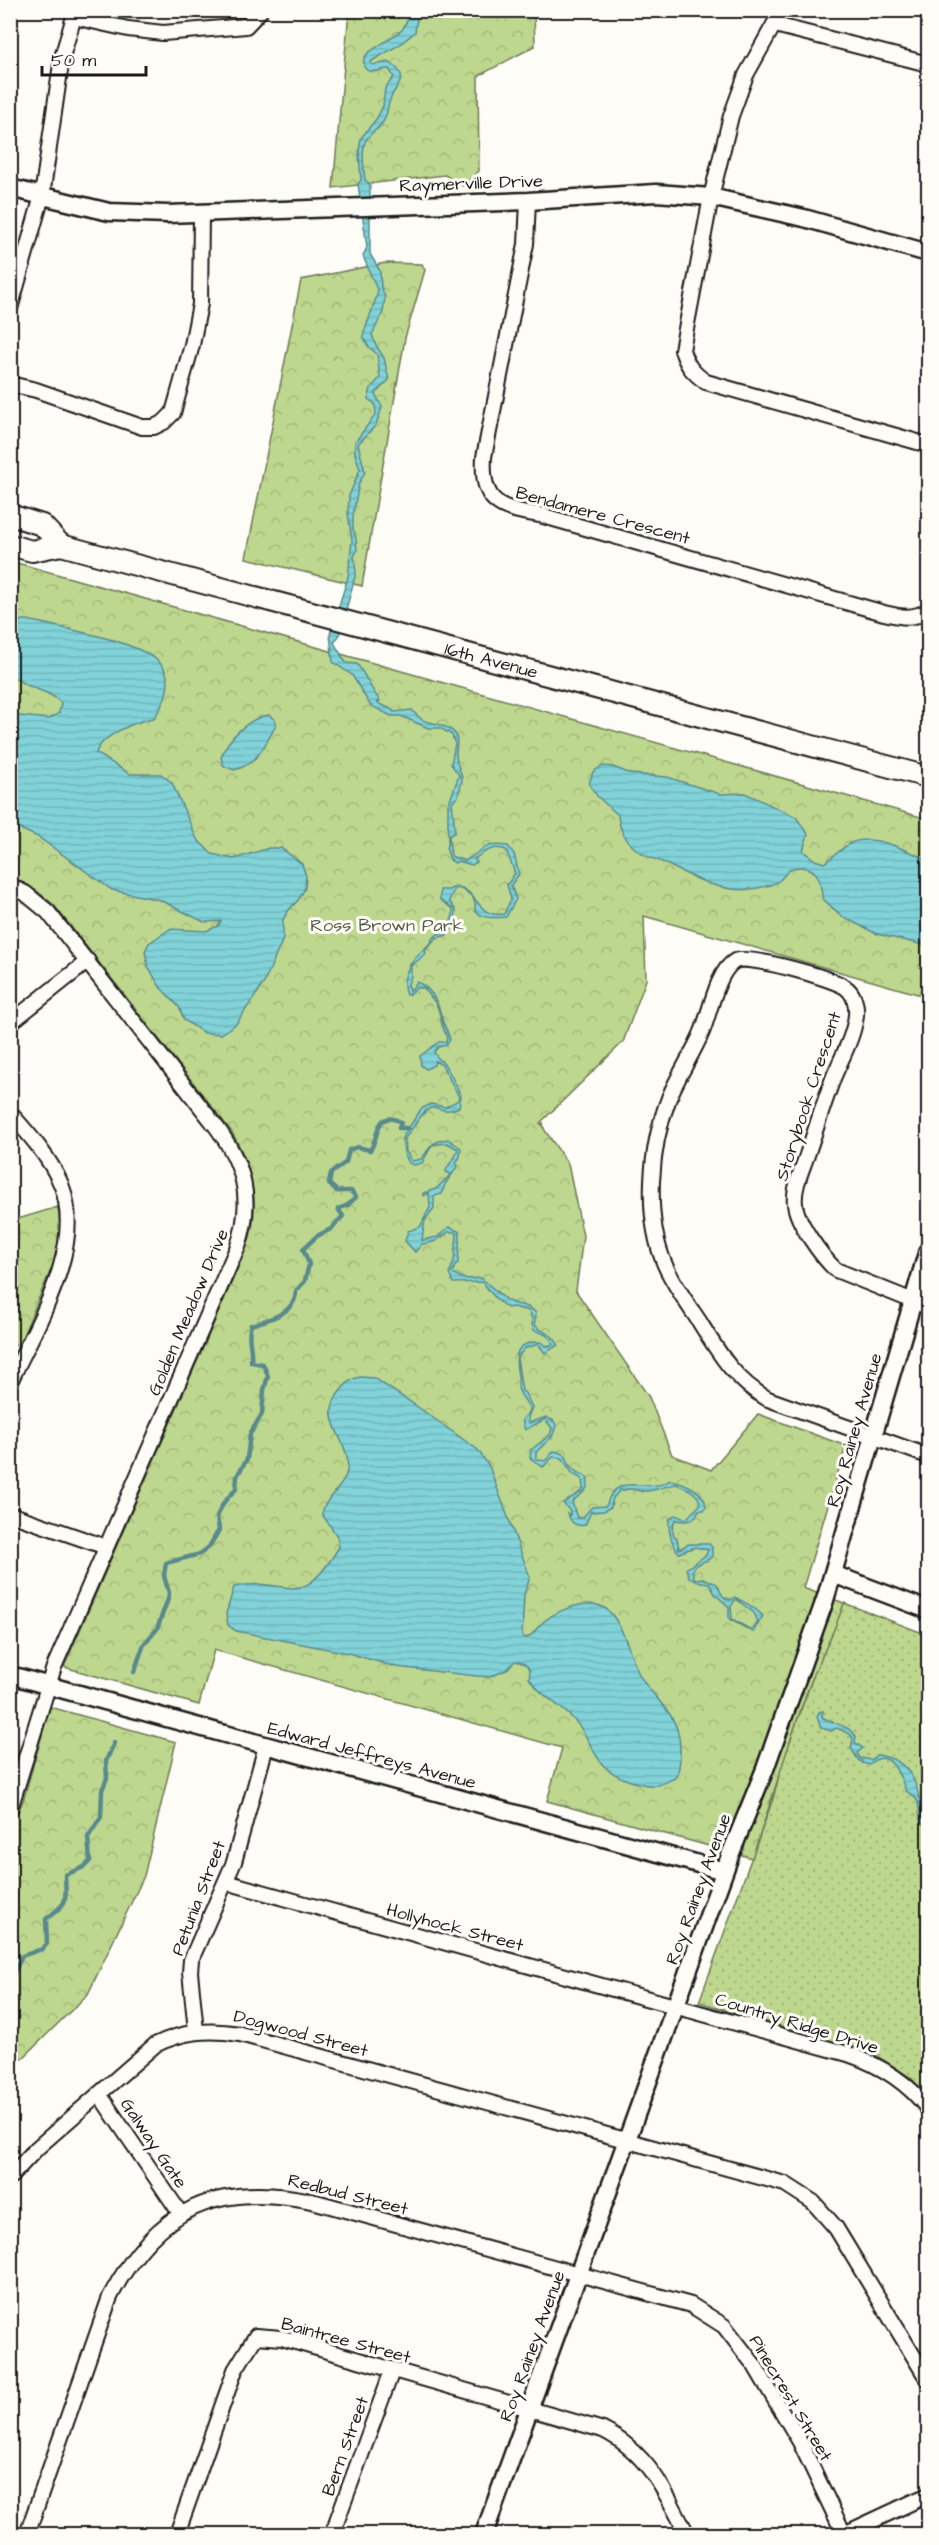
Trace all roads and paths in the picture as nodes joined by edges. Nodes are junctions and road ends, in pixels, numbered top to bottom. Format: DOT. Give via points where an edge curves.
graph roads {
  1 [pos="261,10"];
  2 [pos="782,10"];
  3 [pos="75,14"];
  4 [pos="775,25"];
  5 [pos="928,64"];
  6 [pos="10,188"];
  7 [pos="42,196"];
  8 [pos="711,197"];
  9 [pos="528,201"];
  10 [pos="201,214"];
  11 [pos="928,253"];
  12 [pos="10,309"];
  13 [pos="10,384"];
  14 [pos="928,444"];
  15 [pos="10,515"];
  16 [pos="10,545"];
  17 [pos="61,545"];
  18 [pos="928,610"];
  19 [pos="927,778"];
  20 [pos="10,886"];
  21 [pos="88,961"];
  22 [pos="10,1023"];
  23 [pos="10,1113"];
  24 [pos="928,1250"];
  25 [pos="921,1304"];
  26 [pos="15,1360"];
  27 [pos="10,1382"];
  28 [pos="873,1436"];
  29 [pos="928,1456"];
  30 [pos="10,1514"];
  31 [pos="106,1547"];
  32 [pos="833,1574"];
  33 [pos="928,1610"];
  34 [pos="10,1675"];
  35 [pos="48,1685"];
  36 [pos="266,1746"];
  37 [pos="10,1809"];
  38 [pos="724,1871"];
  39 [pos="226,1882"];
  40 [pos="675,2006"];
  41 [pos="196,2031"];
  42 [pos="99,2094"];
  43 [pos="928,2109"];
  44 [pos="627,2140"];
  45 [pos="10,2177"];
  46 [pos="180,2213"];
  47 [pos="578,2274"];
  48 [pos="392,2371"];
  49 [pos="928,2380"];
  50 [pos="530,2408"];
  51 [pos="928,2495"];
  52 [pos="27,2535"];
  53 [pos="177,2535"];
  54 [pos="332,2535"];
  55 [pos="484,2535"];
  56 [pos="687,2535"];
  57 [pos="844,2535"];
  1 -- 3 [label="street" via="246,26 163,33 128,29"];
  2 -- 4 [label="street"];
  3 -- 7 [label="street" via="62,57"];
  4 -- 5 [label="street"];
  4 -- 8 [label="street" via="746,75 731,116"];
  6 -- 7 [label="street, Raymerville Drive"];
  7 -- 10 [label="street, Raymerville Drive" via="109,212"];
  7 -- 12 [label="street"];
  8 -- 9 [label="street, Raymerville Drive" via="656,193"];
  8 -- 11 [label="street, Raymerville Drive"];
  8 -- 14 [label="street" via="682,350 692,372 706,382"];
  9 -- 10 [label="street, Raymerville Drive"];
  9 -- 18 [label="street, Bendamere Crescent" via="526,244 484,457 484,481 493,500 506,509 540,515 884,613 906,618"];
  10 -- 13 [label="street" via="200,304 173,413 164,422 141,427"];
  15 -- 17 [label="main road, 16th Avenue" via="42,525"];
  16 -- 17 [label="main road, 16th Avenue" via="32,551"];
  17 -- 19 [label="main road, 16th Avenue"];
  20 -- 21 [label="street, Golden Meadow Drive" via="48,912"];
  21 -- 22 [label="street"];
  21 -- 31 [label="street, Golden Meadow Drive" via="226,1140 238,1161 246,1203 237,1246"];
  23 -- 26 [label="street" via="60,1182 69,1230 57,1278"];
  24 -- 25 [label="street, Roy Rainey Avenue"];
  25 -- 28 [label="street, Roy Rainey Avenue"];
  25 -- 28 [label="street, Storybook Crescent" via="836,1270 803,1226 795,1205 802,1168 854,1025 855,999 835,981 750,958 735,961 722,975 703,1031 670,1096 658,1132 652,1171 658,1246 671,1277 727,1364 745,1384 768,1399"];
  26 -- 27 [label="street"];
  28 -- 29 [label="street"];
  28 -- 32 [label="street, Roy Rainey Avenue"];
  30 -- 31 [label="street"];
  31 -- 35 [label="street, Golden Meadow Drive"];
  32 -- 33 [label="street"];
  32 -- 38 [label="street, Roy Rainey Avenue" via="765,1769"];
  34 -- 35 [label="street, Edward Jeffreys Avenue"];
  35 -- 36 [label="street, Edward Jeffreys Avenue"];
  35 -- 37 [label="street, Golden Meadow Drive"];
  36 -- 38 [label="street, Edward Jeffreys Avenue"];
  36 -- 39 [label="street, Petunia Street"];
  38 -- 40 [label="street, Roy Rainey Avenue"];
  39 -- 40 [label="street, Hollyhock Street"];
  39 -- 41 [label="street, Petunia Street" via="191,1960"];
  40 -- 43 [label="street, Country Ridge Drive" via="868,2061 905,2084"];
  40 -- 44 [label="street, Roy Rainey Avenue"];
  41 -- 42 [label="street, Dogwood Street" via="155,2045"];
  41 -- 44 [label="street, Dogwood Street" via="240,2034"];
  42 -- 45 [label="street, Dogwood Street"];
  42 -- 46 [label="street, Galway Gate"];
  44 -- 47 [label="street, Roy Rainey Avenue"];
  44 -- 49 [label="street, Dogwood Street" via="785,2184 813,2202 836,2228"];
  46 -- 47 [label="street, Redbud Street" via="228,2196 272,2193"];
  46 -- 52 [label="street, Redbud Street" via="144,2244 126,2266 110,2297"];
  47 -- 50 [label="street, Roy Rainey Avenue"];
  47 -- 57 [label="street, Pinecrest Street" via="691,2305 724,2326 742,2346 800,2442"];
  48 -- 50 [label="street, Baintree Street"];
  48 -- 53 [label="street, Baintree Street" via="282,2338 256,2336 235,2370"];
  48 -- 54 [label="street, Bern Street"];
  50 -- 55 [label="street, Roy Rainey Avenue"];
  50 -- 56 [label="street, Baintree Street" via="603,2430 628,2445 657,2478"];
  51 -- 57 [label="street"];
}
